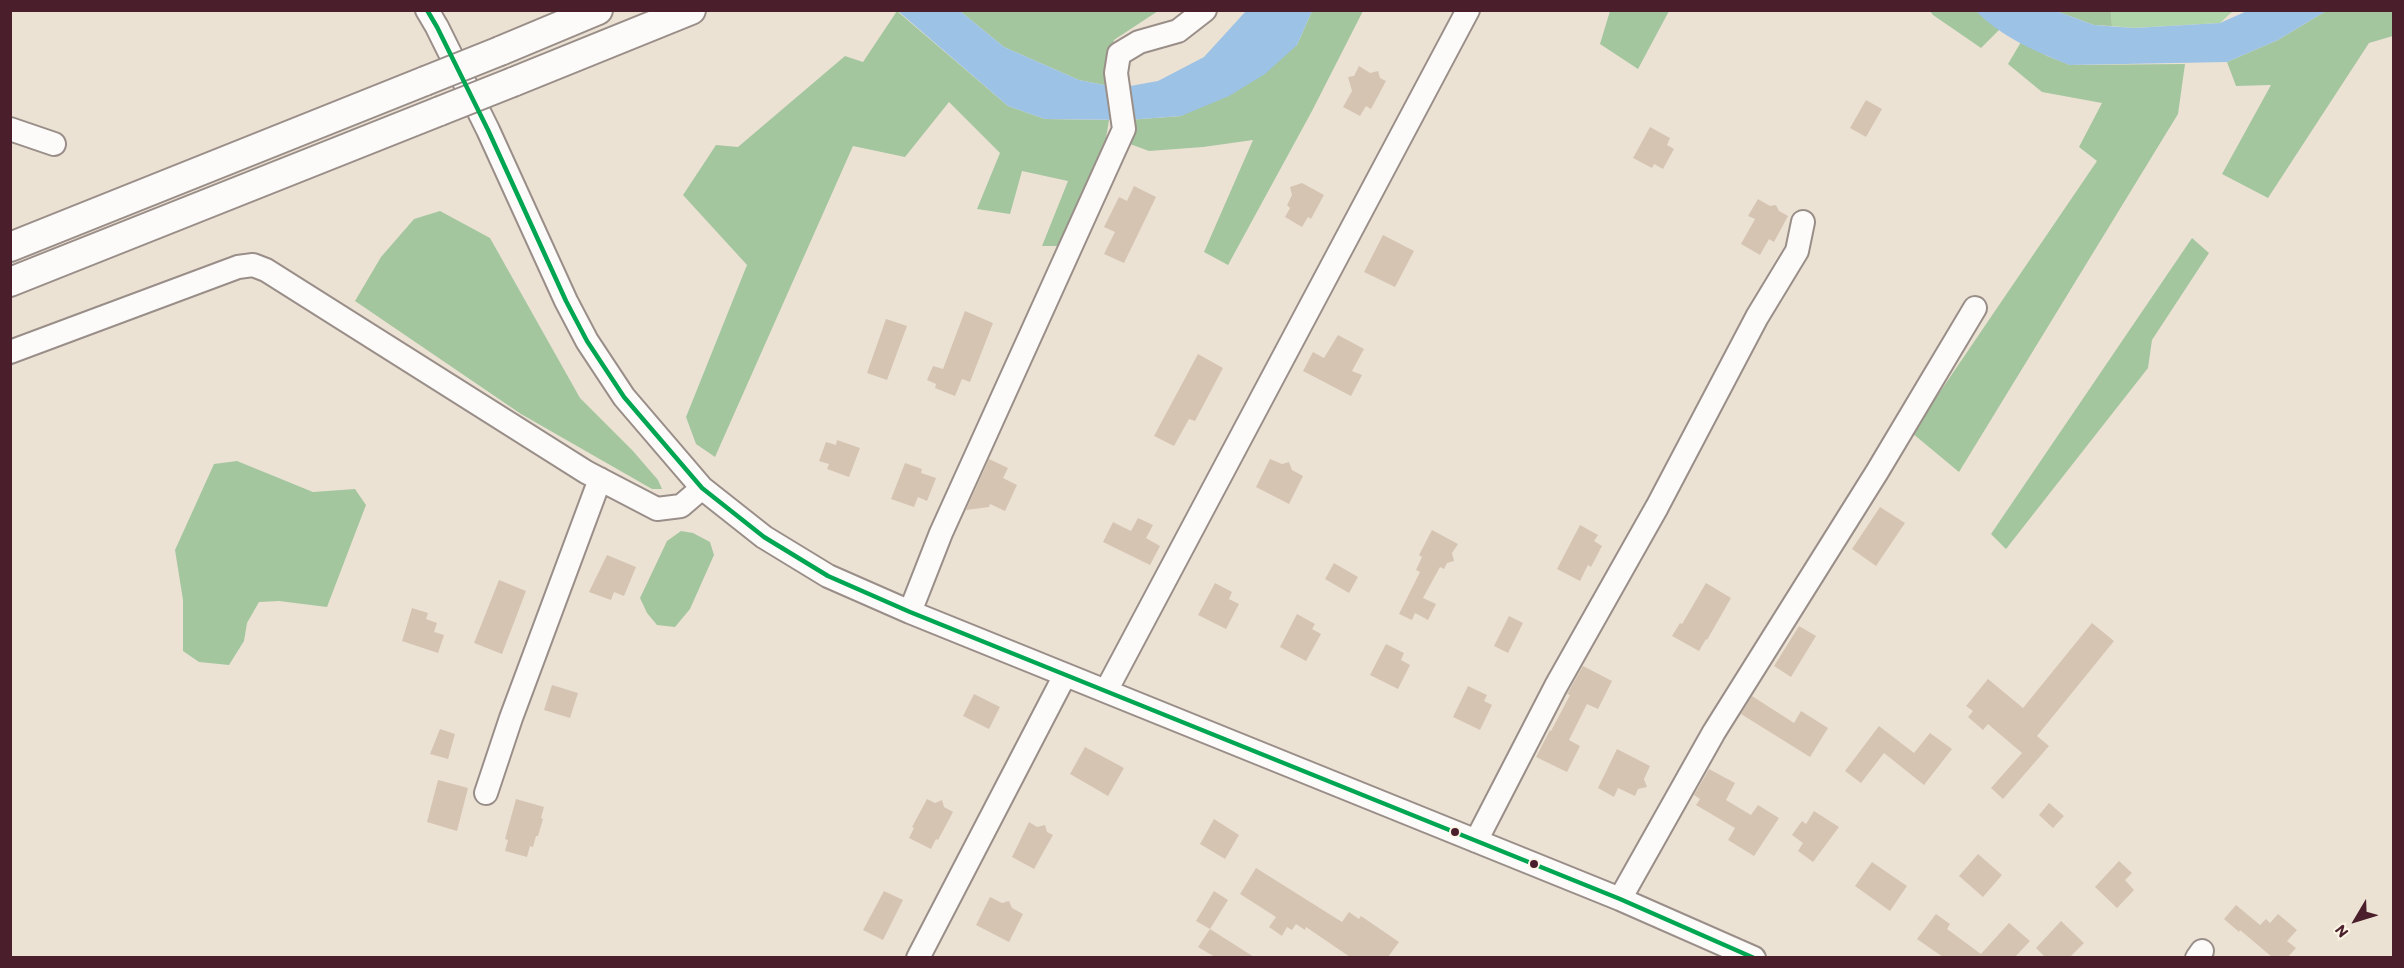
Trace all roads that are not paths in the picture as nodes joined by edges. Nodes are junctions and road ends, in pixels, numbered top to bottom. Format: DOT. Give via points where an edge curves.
graph roads {
  1 [pos="427,10"];
  2 [pos="598,10"];
  3 [pos="691,10"];
  4 [pos="1205,10"];
  5 [pos="1468,10"];
  6 [pos="10,129"];
  7 [pos="54,144"];
  8 [pos="1803,222"];
  9 [pos="10,247"];
  10 [pos="10,282"];
  11 [pos="1975,308"];
  12 [pos="10,352"];
  13 [pos="600,479"];
  14 [pos="702,488"];
  15 [pos="910,612"];
  16 [pos="1065,675"];
  17 [pos="1106,691"];
  18 [pos="486,793"];
  19 [pos="1476,841"];
  20 [pos="1620,899"];
  21 [pos="918,957"];
  22 [pos="1754,957"];
  1 -- 14 [label="street" via="587,341 624,397"];
  2 -- 9 [label="main road, bridge"];
  3 -- 10 [label="main road, bridge"];
  4 -- 15 [label="street" via="1178,31 1139,42 1119,54 1116,73 1124,129 941,533"];
  5 -- 17 [label="street"];
  6 -- 7 [label="street"];
  8 -- 19 [label="street" via="1797,250 1556,686"];
  11 -- 20 [label="street" via="1714,732"];
  12 -- 13 [label="street" via="238,267 254,265"];
  13 -- 14 [label="street" via="657,509 681,506"];
  13 -- 18 [label="street"];
  14 -- 15 [label="street" via="764,537 828,576"];
  15 -- 16 [label="street"];
  16 -- 17 [label="street"];
  16 -- 21 [label="street"];
  17 -- 19 [label="street"];
  19 -- 20 [label="street"];
  20 -- 22 [label="street"];
}
